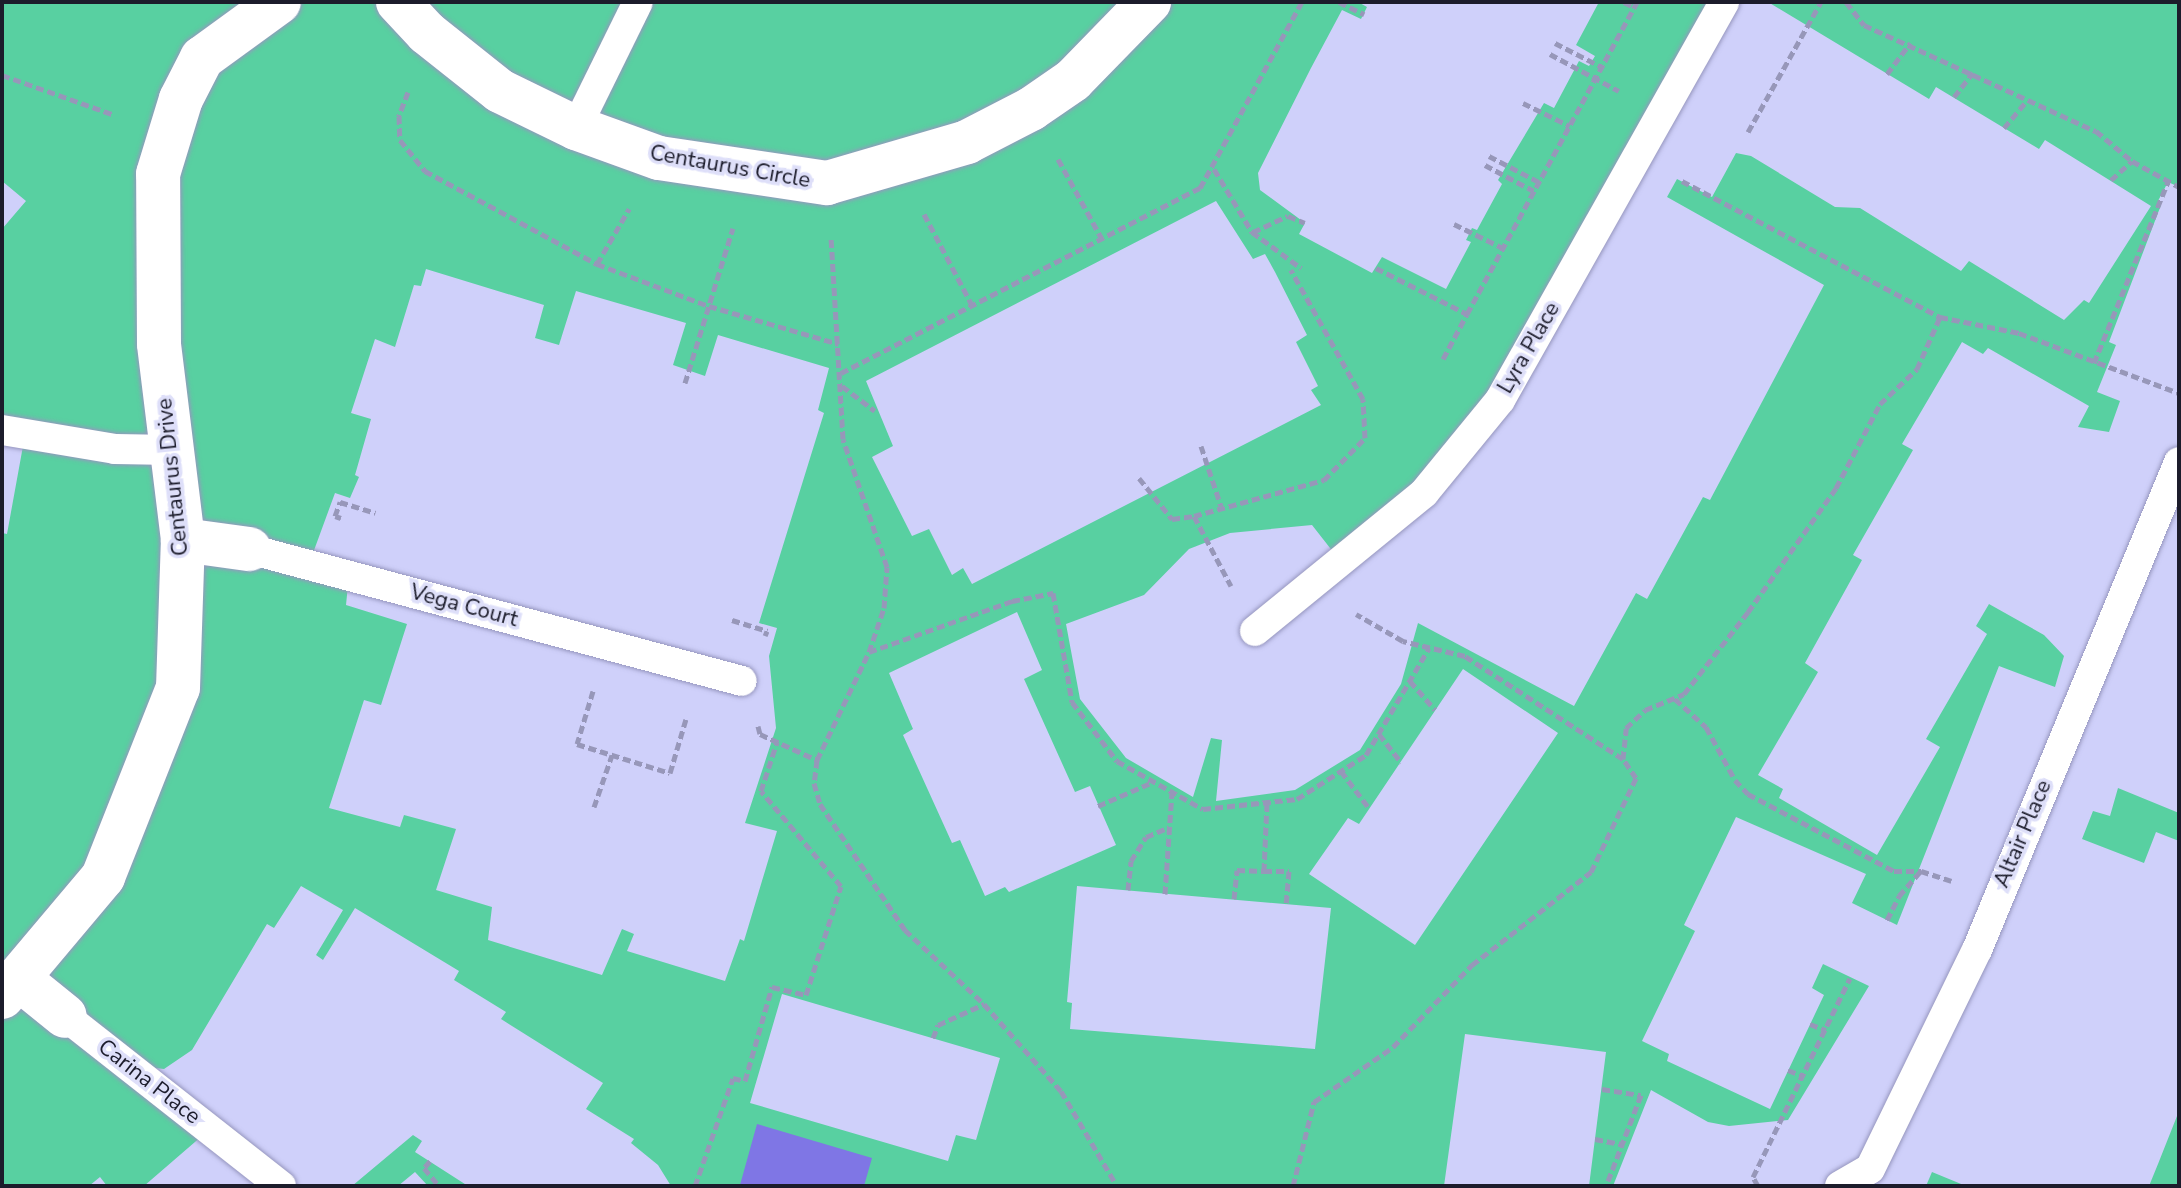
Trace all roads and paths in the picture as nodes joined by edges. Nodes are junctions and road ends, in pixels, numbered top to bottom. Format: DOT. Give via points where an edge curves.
graph roads {
  1 [pos="279,2"];
  2 [pos="398,2"];
  3 [pos="638,2"];
  4 [pos="1149,2"];
  5 [pos="1302,2"];
  6 [pos="1339,2"];
  7 [pos="1624,2"];
  8 [pos="1724,2"];
  9 [pos="1821,2"];
  10 [pos="1846,2"];
  11 [pos="1635,5"];
  12 [pos="1364,14"];
  13 [pos="1555,43"];
  14 [pos="1910,43"];
  15 [pos="1550,54"];
  16 [pos="1602,67"];
  17 [pos="1973,73"];
  18 [pos="1887,74"];
  19 [pos="2,75"];
  20 [pos="1596,78"];
  21 [pos="400,80"];
  22 [pos="1954,97"];
  23 [pos="2027,101"];
  24 [pos="1523,103"];
  25 [pos="1031,109"];
  26 [pos="1661,113"];
  27 [pos="112,114"];
  28 [pos="1570,126"];
  29 [pos="576,128"];
  30 [pos="2004,128"];
  31 [pos="1748,132"];
  32 [pos="1489,156"];
  33 [pos="1636,157"];
  34 [pos="2132,161"];
  35 [pos="898,164"];
  36 [pos="1485,165"];
  37 [pos="1214,169"];
  38 [pos="752,174"];
  39 [pos="2111,180"];
  40 [pos="1539,182"];
  41 [pos="2168,182"];
  42 [pos="827,183"];
  43 [pos="2179,187"];
  44 [pos="1534,191"];
  45 [pos="1305,223"];
  46 [pos="1454,224"];
  47 [pos="1252,232"];
  48 [pos="1102,239"];
  49 [pos="1503,248"];
  50 [pos="1301,268"];
  51 [pos="1376,268"];
  52 [pos="1291,270"];
  53 [pos="706,304"];
  54 [pos="972,305"];
  55 [pos="1467,314"];
  56 [pos="1940,317"];
  57 [pos="839,344"];
  58 [pos="1443,359"];
  59 [pos="2094,363"];
  60 [pos="841,373"];
  61 [pos="685,383"];
  62 [pos="841,385"];
  63 [pos="2179,393"];
  64 [pos="875,411"];
  65 [pos="2,430"];
  66 [pos="1201,446"];
  67 [pos="173,450"];
  68 [pos="2179,462"];
  69 [pos="1139,478"];
  70 [pos="1221,506"];
  71 [pos="375,513"];
  72 [pos="335,516"];
  73 [pos="1194,516"];
  74 [pos="183,540"];
  75 [pos="249,549"];
  76 [pos="1309,587"];
  77 [pos="732,620"];
  78 [pos="767,631"];
  79 [pos="1255,631"];
  80 [pos="608,644"];
  81 [pos="1429,648"];
  82 [pos="869,652"];
  83 [pos="701,670"];
  84 [pos="742,681"];
  85 [pos="1410,681"];
  86 [pos="1675,699"];
  87 [pos="1435,710"];
  88 [pos="1379,734"];
  89 [pos="777,742"];
  90 [pos="612,755"];
  91 [pos="1623,759"];
  92 [pos="817,760"];
  93 [pos="1401,762"];
  94 [pos="1341,771"];
  95 [pos="1154,782"];
  96 [pos="1172,791"];
  97 [pos="1267,801"];
  98 [pos="1098,806"];
  99 [pos="594,807"];
  100 [pos="1369,808"];
  101 [pos="1169,827"];
  102 [pos="1264,871"];
  103 [pos="1921,871"];
  104 [pos="1128,890"];
  105 [pos="1165,894"];
  106 [pos="1997,896"];
  107 [pos="1234,899"];
  108 [pos="1286,904"];
  109 [pos="1887,920"];
  110 [pos="1850,978"];
  111 [pos="10,987"];
  112 [pos="984,1004"];
  113 [pos="65,1016"];
  114 [pos="1810,1024"];
  115 [pos="1826,1030"];
  116 [pos="933,1038"];
  117 [pos="1788,1070"];
  118 [pos="1803,1076"];
  119 [pos="1602,1089"];
  120 [pos="1595,1139"];
  121 [pos="1621,1144"];
  122 [pos="430,1161"];
  123 [pos="281,1186"];
  124 [pos="439,1186"];
  125 [pos="695,1186"];
  126 [pos="1117,1186"];
  127 [pos="1293,1186"];
  128 [pos="1606,1186"];
  129 [pos="1758,1186"];
  130 [pos="1840,1186"];
  1 -- 67 [label="street, Centaurus Drive" via="202,58 181,99 158,174 159,344"];
  2 -- 29 [label="street, Centaurus Circle" via="427,33 500,91"];
  3 -- 29 [label="lane"];
  4 -- 25 [label="street, Centaurus Circle" via="1073,80"];
  5 -- 37 [label="path"];
  6 -- 12 [label="path"];
  7 -- 11 [label="path"];
  8 -- 26 [label="lane, Lyra Place"];
  9 -- 31 [label="path"];
  10 -- 14 [label="path" via="1864,25"];
  11 -- 16 [label="path"];
  13 -- 16 [label="path"];
  14 -- 17 [label="path"];
  14 -- 18 [label="path"];
  15 -- 20 [label="path"];
  16 -- 20 [label="path"];
  17 -- 22 [label="path"];
  17 -- 23 [label="path"];
  19 -- 27 [label="path"];
  20 -- 26 [label="path"];
  20 -- 28 [label="path"];
  21 -- 53 [label="path" via="409,90 399,116 400,140 425,171 597,264"];
  23 -- 30 [label="path"];
  23 -- 34 [label="path" via="2096,131"];
  24 -- 28 [label="path"];
  25 -- 35 [label="street, Centaurus Circle" via="967,142"];
  25 -- 48 [label="path"];
  26 -- 33 [label="lane, Lyra Place"];
  28 -- 40 [label="path"];
  29 -- 38 [label="street, Centaurus Circle" via="659,158"];
  32 -- 40 [label="path"];
  33 -- 56 [label="path"];
  33 -- 76 [label="lane, Lyra Place" via="1500,400 1424,493"];
  34 -- 39 [label="path"];
  34 -- 41 [label="path"];
  35 -- 42 [label="street, Centaurus Circle"];
  35 -- 54 [label="path"];
  36 -- 44 [label="path"];
  37 -- 47 [label="path"];
  37 -- 48 [label="path" via="1200,188"];
  38 -- 42 [label="street, Centaurus Circle"];
  38 -- 53 [label="path"];
  40 -- 44 [label="path"];
  41 -- 43 [label="path"];
  41 -- 59 [label="path"];
  42 -- 57 [label="path"];
  44 -- 49 [label="path"];
  45 -- 47 [label="path" via="1288,216"];
  46 -- 49 [label="path"];
  47 -- 50 [label="path"];
  48 -- 54 [label="path"];
  49 -- 55 [label="path"];
  51 -- 55 [label="path"];
  52 -- 70 [label="path" via="1363,399 1365,438 1324,480 1297,492"];
  53 -- 57 [label="path"];
  53 -- 61 [label="path"];
  54 -- 60 [label="path"];
  55 -- 58 [label="path"];
  56 -- 59 [label="path" via="2019,333"];
  56 -- 86 [label="path" via="1917,369 1880,404 1836,488 1748,612"];
  57 -- 60 [label="path"];
  59 -- 63 [label="path"];
  60 -- 62 [label="path"];
  62 -- 64 [label="path"];
  62 -- 82 [label="path" via="843,439 887,567 884,608"];
  65 -- 67 [label="lane" via="115,449"];
  66 -- 70 [label="path"];
  67 -- 74 [label="street, Centaurus Drive"];
  68 -- 106 [label="lane, Altair Place"];
  69 -- 73 [label="path" via="1172,519"];
  70 -- 73 [label="path"];
  71 -- 72 [label="path" via="340,502"];
  73 -- 79 [label="path"];
  74 -- 75 [label="street, Vega Court"];
  74 -- 111 [label="street, Centaurus Drive" via="178,688 103,877"];
  75 -- 80 [label="lane, Vega Court"];
  76 -- 79 [label="lane, Lyra Place"];
  76 -- 81 [label="path" via="1403,641"];
  77 -- 78 [label="path"];
  80 -- 83 [label="lane, Vega Court"];
  80 -- 90 [label="path" via="577,744"];
  81 -- 85 [label="path"];
  81 -- 91 [label="path" via="1465,656"];
  82 -- 92 [label="path"];
  82 -- 95 [label="path" via="1012,601 1053,593 1072,702 1117,761"];
  83 -- 84 [label="lane, Vega Court"];
  83 -- 90 [label="path" via="670,773"];
  84 -- 89 [label="path" via="760,734"];
  85 -- 87 [label="path"];
  85 -- 88 [label="path"];
  86 -- 91 [label="path" via="1645,710 1626,728"];
  86 -- 103 [label="path" via="1706,727 1748,794 1894,871"];
  88 -- 93 [label="path"];
  88 -- 94 [label="path" via="1366,755"];
  89 -- 92 [label="path"];
  89 -- 125 [label="path" via="761,791 841,886 806,995 772,987 745,1081 733,1078"];
  90 -- 99 [label="path"];
  91 -- 127 [label="path" via="1636,778 1591,872 1472,965 1393,1047 1314,1102"];
  92 -- 112 [label="path" via="814,783 820,804 897,918"];
  94 -- 97 [label="path" via="1297,799"];
  94 -- 100 [label="path"];
  95 -- 96 [label="path"];
  95 -- 98 [label="path"];
  96 -- 97 [label="path" via="1203,809"];
  96 -- 101 [label="path"];
  97 -- 102 [label="path"];
  101 -- 104 [label="path" via="1146,837 1131,861"];
  101 -- 105 [label="path"];
  102 -- 107 [label="path" via="1237,870"];
  102 -- 108 [label="path" via="1289,871"];
  103 -- 106 [label="path"];
  103 -- 109 [label="path"];
  106 -- 130 [label="lane, Altair Place" via="1977,950 1870,1169"];
  110 -- 115 [label="path"];
  111 -- 113 [label="street, Carina Place"];
  112 -- 116 [label="path" via="938,1025"];
  112 -- 126 [label="path" via="1061,1091"];
  113 -- 123 [label="lane, Carina Place"];
  114 -- 115 [label="path"];
  115 -- 118 [label="path"];
  117 -- 118 [label="path"];
  118 -- 129 [label="path" via="1753,1177"];
  119 -- 121 [label="path" via="1644,1096"];
  120 -- 121 [label="path"];
  121 -- 128 [label="path"];
  122 -- 124 [label="path" via="424,1168"];
}
